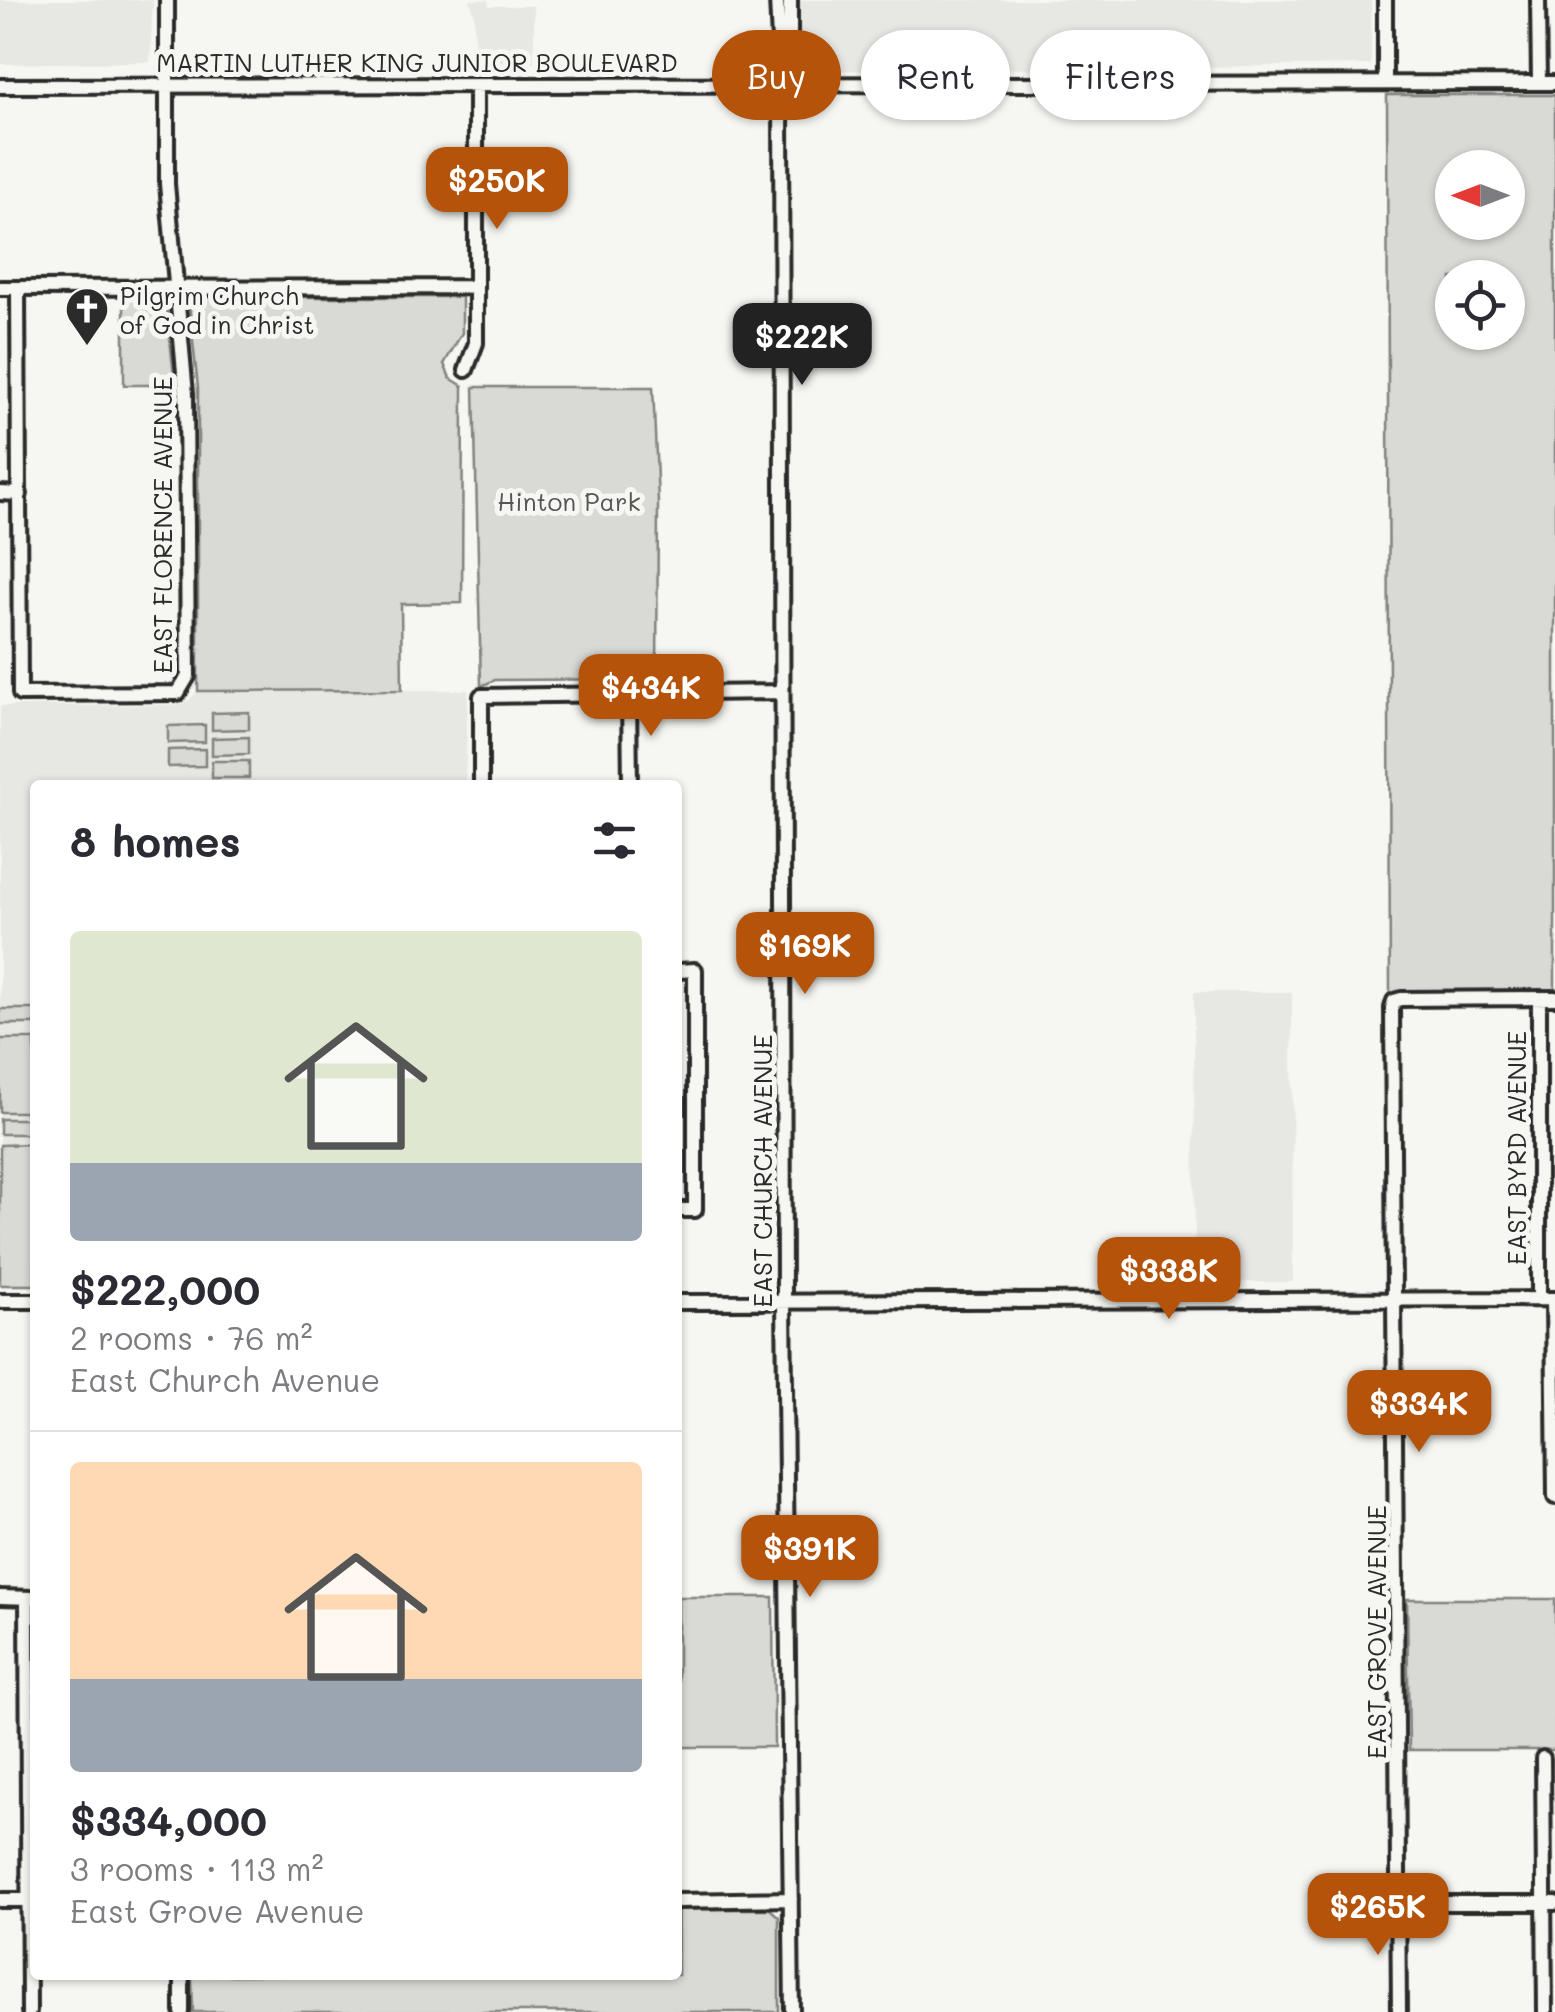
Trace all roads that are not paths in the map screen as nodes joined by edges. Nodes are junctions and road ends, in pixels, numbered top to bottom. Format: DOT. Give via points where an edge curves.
graph roads {
  1 [pos="167,0"];
  2 [pos="776,0"];
  3 [pos="790,0"];
  4 [pos="1385,0"];
  5 [pos="1538,0"];
  6 [pos="778,30"];
  7 [pos="790,30"];
  8 [pos="712,83"];
  9 [pos="841,83"];
  10 [pos="1385,83"];
  11 [pos="1539,83"];
  12 [pos="1555,83"];
  13 [pos="476,85"];
  14 [pos="0,86"];
  15 [pos="164,86"];
  16 [pos="782,120"];
  17 [pos="476,287"];
  18 [pos="0,288"];
  19 [pos="18,288"];
  20 [pos="176,288"];
  21 [pos="466,370"];
  22 [pos="0,494"];
  23 [pos="20,494"];
  24 [pos="781,692"];
  25 [pos="630,694"];
  26 [pos="482,780"];
  27 [pos="630,780"];
  28 [pos="682,970"];
  29 [pos="1538,998"];
  30 [pos="1555,998"];
  31 [pos="682,1090"];
  32 [pos="696,1090"];
  33 [pos="682,1210"];
  34 [pos="1549,1299"];
  35 [pos="1395,1300"];
  36 [pos="0,1302"];
  37 [pos="30,1302"];
  38 [pos="682,1302"];
  39 [pos="784,1302"];
  40 [pos="1555,1497"];
  41 [pos="0,1597"];
  42 [pos="30,1598"];
  43 [pos="1542,1758"];
  44 [pos="791,1899"];
  45 [pos="0,1900"];
  46 [pos="30,1900"];
  47 [pos="682,1901"];
  48 [pos="1399,1903"];
  49 [pos="1550,1903"];
  50 [pos="30,1975"];
  51 [pos="182,1980"];
  52 [pos="29,2012"];
  53 [pos="182,2012"];
  54 [pos="792,2012"];
  55 [pos="1399,2012"];
  56 [pos="1545,2012"];
  1 -- 15 [label="street, EAST FLORENCE AVENUE"];
  2 -- 6 [label="street, EAST CHURCH AVENUE"];
  3 -- 7 [label="street, EAST CHURCH AVENUE"];
  4 -- 10 [label="street"];
  5 -- 11 [label="street"];
  8 -- 13 [label="street, MARTIN LUTHER KING JUNIOR BOULEVARD"];
  9 -- 10 [label="street, MARTIN LUTHER KING JUNIOR BOULEVARD"];
  10 -- 11 [label="street, MARTIN LUTHER KING JUNIOR BOULEVARD"];
  11 -- 12 [label="street, MARTIN LUTHER KING JUNIOR BOULEVARD"];
  13 -- 15 [label="street, MARTIN LUTHER KING JUNIOR BOULEVARD"];
  13 -- 17 [label="street"];
  14 -- 15 [label="street, MARTIN LUTHER KING JUNIOR BOULEVARD"];
  15 -- 20 [label="street, EAST FLORENCE AVENUE"];
  16 -- 24 [label="street, EAST CHURCH AVENUE"];
  17 -- 20 [label="street"];
  17 -- 21 [label="street" via="476,343"];
  18 -- 19 [label="street"];
  19 -- 20 [label="street"];
  19 -- 23 [label="street"];
  20 -- 23 [label="street, EAST FLORENCE AVENUE" via="186,394 184,690 20,694"];
  22 -- 23 [label="street"];
  24 -- 25 [label="street"];
  24 -- 39 [label="street, EAST CHURCH AVENUE"];
  25 -- 26 [label="street" via="482,696"];
  25 -- 27 [label="street"];
  28 -- 32 [label="street" via="695,970"];
  29 -- 30 [label="street"];
  29 -- 34 [label="street, EAST BYRD AVENUE"];
  29 -- 35 [label="street, EAST GROVE AVENUE" via="1394,1001"];
  31 -- 32 [label="street"];
  32 -- 33 [label="street" via="695,1210"];
  34 -- 35 [label="street"];
  34 -- 40 [label="street, EAST BYRD AVENUE"];
  35 -- 39 [label="street"];
  35 -- 48 [label="street, EAST GROVE AVENUE"];
  36 -- 37 [label="street"];
  38 -- 39 [label="street"];
  39 -- 44 [label="street, EAST CHURCH AVENUE"];
  41 -- 42 [label="street"];
  43 -- 49 [label="street"];
  44 -- 47 [label="street"];
  44 -- 54 [label="street, EAST CHURCH AVENUE"];
  45 -- 46 [label="street"];
  48 -- 49 [label="street"];
  48 -- 55 [label="street, EAST GROVE AVENUE"];
  49 -- 56 [label="street"];
  50 -- 52 [label="street"];
  51 -- 53 [label="street"];
}
